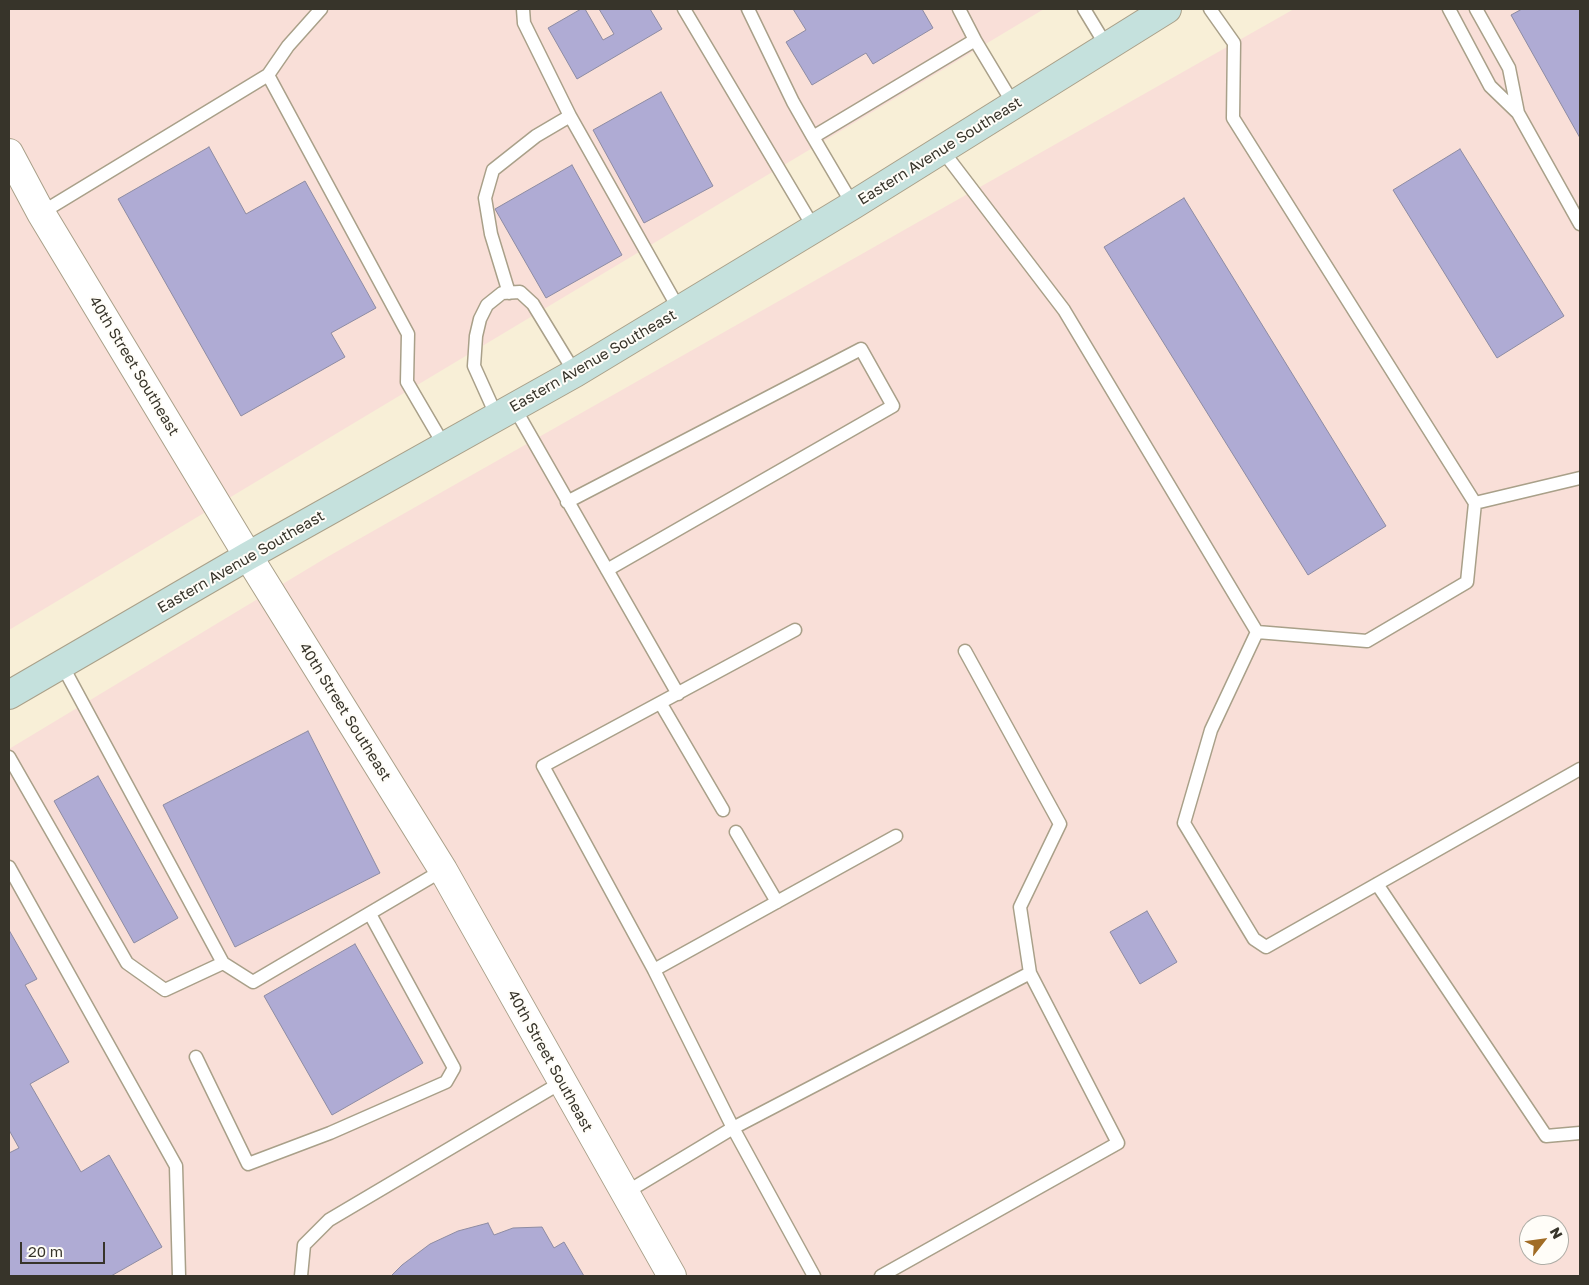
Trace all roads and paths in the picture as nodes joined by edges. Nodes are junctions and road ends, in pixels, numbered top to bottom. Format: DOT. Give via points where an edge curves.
graph roads {
  1 [pos="321,9"];
  2 [pos="523,9"];
  3 [pos="684,9"];
  4 [pos="748,9"];
  5 [pos="958,9"];
  6 [pos="1084,9"];
  7 [pos="1167,9"];
  8 [pos="1210,9"];
  9 [pos="1449,9"];
  10 [pos="1476,9"];
  11 [pos="1140,16"];
  12 [pos="975,40"];
  13 [pos="1107,46"];
  14 [pos="268,75"];
  15 [pos="1014,105"];
  16 [pos="1518,113"];
  17 [pos="570,116"];
  18 [pos="813,137"];
  19 [pos="942,150"];
  20 [pos="9,153"];
  21 [pos="853,205"];
  22 [pos="41,213"];
  23 [pos="1580,224"];
  24 [pos="814,228"];
  25 [pos="508,293"];
  26 [pos="680,311"];
  27 [pos="575,373"];
  28 [pos="506,412"];
  29 [pos="445,447"];
  30 [pos="1580,478"];
  31 [pos="567,502"];
  32 [pos="1475,503"];
  33 [pos="248,556"];
  34 [pos="607,570"];
  35 [pos="795,630"];
  36 [pos="1257,632"];
  37 [pos="965,651"];
  38 [pos="62,665"];
  39 [pos="678,694"];
  40 [pos="9,696"];
  41 [pos="661,704"];
  42 [pos="9,757"];
  43 [pos="1580,769"];
  44 [pos="723,810"];
  45 [pos="736,832"];
  46 [pos="896,836"];
  47 [pos="9,867"];
  48 [pos="443,870"];
  49 [pos="1377,884"];
  50 [pos="777,902"];
  51 [pos="370,914"];
  52 [pos="223,963"];
  53 [pos="654,970"];
  54 [pos="1030,974"];
  55 [pos="196,1057"];
  56 [pos="562,1082"];
  57 [pos="733,1128"];
  58 [pos="1580,1133"];
  59 [pos="624,1193"];
  60 [pos="179,1276"];
  61 [pos="302,1276"];
  62 [pos="672,1276"];
  63 [pos="814,1276"];
  64 [pos="881,1276"];
  1 -- 14 [label="lane" via="288,46"];
  2 -- 17 [label="lane" via="524,23"];
  3 -- 24 [label="lane"];
  4 -- 18 [label="lane"];
  5 -- 12 [label="lane"];
  6 -- 13 [label="lane"];
  7 -- 11 [label="main road, Eastern Avenue Southeast"];
  8 -- 32 [label="lane" via="1234,43 1233,118"];
  9 -- 16 [label="lane" via="1490,86"];
  10 -- 16 [label="lane" via="1509,68"];
  11 -- 13 [label="main road, Eastern Avenue Southeast"];
  12 -- 15 [label="lane"];
  12 -- 18 [label="lane"];
  13 -- 15 [label="main road, Eastern Avenue Southeast"];
  14 -- 22 [label="lane"];
  14 -- 29 [label="lane" via="408,334 407,382"];
  15 -- 19 [label="main road, Eastern Avenue Southeast"];
  16 -- 23 [label="lane"];
  17 -- 25 [label="lane" via="536,136 493,170 485,198 491,234"];
  17 -- 26 [label="lane"];
  18 -- 21 [label="lane"];
  19 -- 21 [label="main road, Eastern Avenue Southeast"];
  19 -- 36 [label="lane" via="1064,310"];
  20 -- 22 [label="street, 40th Street Southeast"];
  21 -- 24 [label="main road, Eastern Avenue Southeast"];
  22 -- 33 [label="street, 40th Street Southeast"];
  24 -- 26 [label="main road, Eastern Avenue Southeast"];
  25 -- 27 [label="lane" via="520,292 533,304"];
  25 -- 28 [label="lane" via="502,293 487,305 480,319 474,366"];
  26 -- 27 [label="main road, Eastern Avenue Southeast"];
  27 -- 28 [label="main road, Eastern Avenue Southeast"];
  28 -- 29 [label="main road, Eastern Avenue Southeast"];
  28 -- 31 [label="lane"];
  29 -- 33 [label="main road, Eastern Avenue Southeast"];
  30 -- 32 [label="lane"];
  31 -- 34 [label="lane"];
  31 -- 34 [label="lane" via="861,349 893,406"];
  32 -- 36 [label="lane" via="1468,582 1367,641"];
  33 -- 38 [label="main road, Eastern Avenue Southeast"];
  33 -- 48 [label="street, 40th Street Southeast"];
  34 -- 39 [label="lane"];
  35 -- 39 [label="lane"];
  36 -- 49 [label="lane" via="1211,730 1184,823 1254,938 1266,947"];
  37 -- 54 [label="lane" via="1060,824 1020,907"];
  38 -- 40 [label="main road, Eastern Avenue Southeast"];
  38 -- 52 [label="lane"];
  39 -- 41 [label="lane"];
  41 -- 44 [label="lane"];
  41 -- 53 [label="lane" via="542,766"];
  42 -- 52 [label="lane" via="127,963 166,990"];
  43 -- 49 [label="lane"];
  45 -- 50 [label="lane"];
  46 -- 50 [label="lane"];
  47 -- 60 [label="lane" via="176,1166"];
  48 -- 51 [label="lane"];
  48 -- 56 [label="street, 40th Street Southeast"];
  49 -- 58 [label="lane" via="1546,1136"];
  50 -- 53 [label="lane"];
  51 -- 52 [label="lane" via="254,982"];
  51 -- 55 [label="lane" via="454,1068 446,1082 330,1133 248,1164"];
  53 -- 57 [label="lane"];
  54 -- 57 [label="lane"];
  54 -- 64 [label="lane" via="1118,1143"];
  56 -- 59 [label="street, 40th Street Southeast"];
  56 -- 61 [label="lane" via="329,1220 304,1245"];
  57 -- 59 [label="lane"];
  57 -- 63 [label="lane"];
  59 -- 62 [label="street, 40th Street Southeast"];
}
